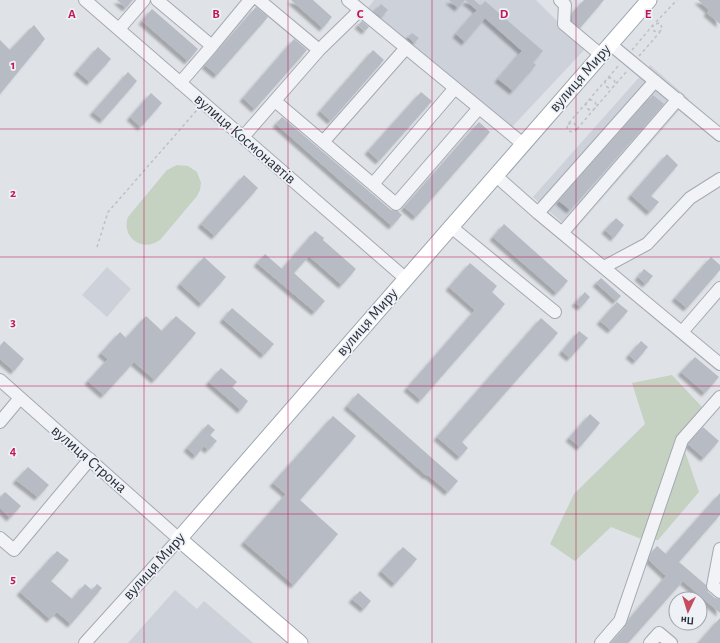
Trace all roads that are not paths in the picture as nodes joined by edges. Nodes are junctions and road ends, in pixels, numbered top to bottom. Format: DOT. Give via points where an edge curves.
graph roads {
  1 [pos="85,0"];
  2 [pos="144,0"];
  3 [pos="157,0"];
  4 [pos="250,0"];
  5 [pos="259,0"];
  6 [pos="348,0"];
  7 [pos="648,0"];
  8 [pos="565,2"];
  9 [pos="360,10"];
  10 [pos="119,29"];
  11 [pos="212,46"];
  12 [pos="406,48"];
  13 [pos="606,49"];
  14 [pos="319,50"];
  15 [pos="655,80"];
  16 [pos="180,82"];
  17 [pos="455,88"];
  18 [pos="678,99"];
  19 [pos="274,101"];
  20 [pos="479,108"];
  21 [pos="720,135"];
  22 [pos="243,137"];
  23 [pos="323,142"];
  24 [pos="523,144"];
  25 [pos="495,175"];
  26 [pos="720,179"];
  27 [pos="373,184"];
  28 [pos="538,213"];
  29 [pos="450,226"];
  30 [pos="562,233"];
  31 [pos="604,267"];
  32 [pos="405,278"];
  33 [pos="720,288"];
  34 [pos="555,312"];
  35 [pos="682,332"];
  36 [pos="720,364"];
  37 [pos="0,380"];
  38 [pos="720,397"];
  39 [pos="20,398"];
  40 [pos="0,422"];
  41 [pos="90,459"];
  42 [pos="0,538"];
  43 [pos="179,539"];
  44 [pos="720,550"];
  45 [pos="720,592"];
  46 [pos="85,643"];
  47 [pos="300,643"];
  48 [pos="601,643"];
  49 [pos="650,643"];
  50 [pos="670,643"];
  1 -- 10 [label="street, вулиця Космонавтів"];
  2 -- 10 [label="street"];
  3 -- 11 [label="street"];
  4 -- 11 [label="street"];
  5 -- 14 [label="street"];
  6 -- 9 [label="street"];
  7 -- 13 [label="main road, вулиця Миру"];
  8 -- 13 [label="street" via="564,24"];
  9 -- 12 [label="street"];
  9 -- 14 [label="street"];
  10 -- 16 [label="street, вулиця Космонавтів"];
  11 -- 16 [label="street"];
  12 -- 17 [label="street"];
  12 -- 23 [label="street"];
  13 -- 15 [label="street" via="630,60"];
  13 -- 24 [label="main road, вулиця Миру"];
  14 -- 19 [label="street"];
  15 -- 18 [label="street"];
  15 -- 28 [label="street"];
  16 -- 22 [label="street, вулиця Космонавтів"];
  17 -- 20 [label="street"];
  17 -- 27 [label="street"];
  18 -- 21 [label="street"];
  18 -- 30 [label="street"];
  19 -- 22 [label="street"];
  19 -- 23 [label="street"];
  20 -- 24 [label="street"];
  20 -- 27 [label="street" via="396,204"];
  22 -- 32 [label="street, вулиця Космонавтів"];
  23 -- 27 [label="street"];
  24 -- 25 [label="main road, вулиця Миру"];
  25 -- 28 [label="street"];
  25 -- 29 [label="main road, вулиця Миру"];
  26 -- 31 [label="street" via="690,198 647,244"];
  28 -- 30 [label="street"];
  29 -- 32 [label="main road, вулиця Миру"];
  29 -- 34 [label="street"];
  30 -- 31 [label="street"];
  31 -- 35 [label="street"];
  32 -- 43 [label="main road, вулиця Миру"];
  33 -- 35 [label="street"];
  35 -- 36 [label="street"];
  37 -- 39 [label="street, вулиця Строна"];
  38 -- 48 [label="street" via="682,440 620,621"];
  39 -- 40 [label="street"];
  39 -- 41 [label="street, вулиця Строна"];
  41 -- 42 [label="street" via="14,550"];
  41 -- 43 [label="street, вулиця Строна"];
  43 -- 46 [label="street, вулиця Миру"];
  43 -- 47 [label="main road"];
  44 -- 45 [label="street" via="713,586"];
  49 -- 50 [label="street" via="659,633"];
}
